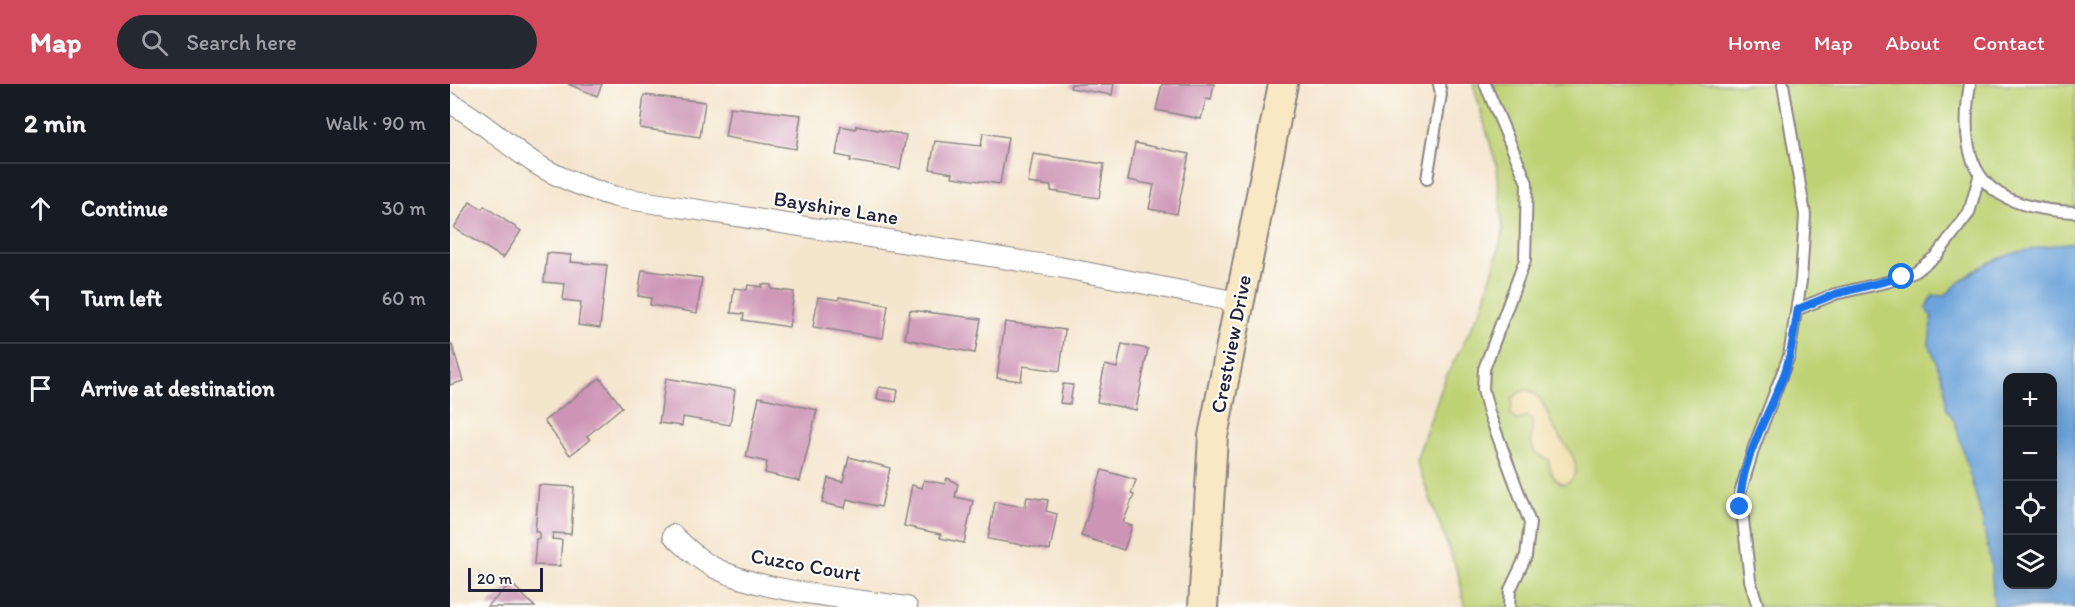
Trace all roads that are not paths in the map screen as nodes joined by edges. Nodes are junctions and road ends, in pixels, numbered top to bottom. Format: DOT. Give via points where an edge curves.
graph roads {
  1 [pos="1283,84"];
  2 [pos="1439,84"];
  3 [pos="1485,84"];
  4 [pos="1783,84"];
  5 [pos="1970,84"];
  6 [pos="450,103"];
  7 [pos="1979,177"];
  8 [pos="1427,178"];
  9 [pos="2075,212"];
  10 [pos="1238,302"];
  11 [pos="1798,309"];
  12 [pos="674,535"];
  13 [pos="907,607"];
  14 [pos="1203,607"];
  15 [pos="1509,607"];
  16 [pos="1758,607"];
  1 -- 10 [label="main road, Crestview Drive"];
  2 -- 8 [label="lane" via="1442,94"];
  3 -- 15 [label="lane" via="1527,183 1524,260 1484,369 1483,389 1530,523 1526,556 1510,590"];
  4 -- 11 [label="lane" via="1806,205"];
  5 -- 7 [label="lane" via="1968,129 1971,157"];
  6 -- 10 [label="street, Bayshire Lane" via="473,115 540,166 580,186 616,197 1059,267"];
  7 -- 9 [label="lane" via="2005,199 2040,211"];
  7 -- 11 [label="lane" via="1969,213 1936,256 1915,272 1835,294"];
  10 -- 14 [label="main road, Crestview Drive" via="1213,436"];
  11 -- 16 [label="lane" via="1785,372 1740,493 1750,580"];
  12 -- 13 [label="street, Cuzco Court" via="716,569 744,580"];
}
